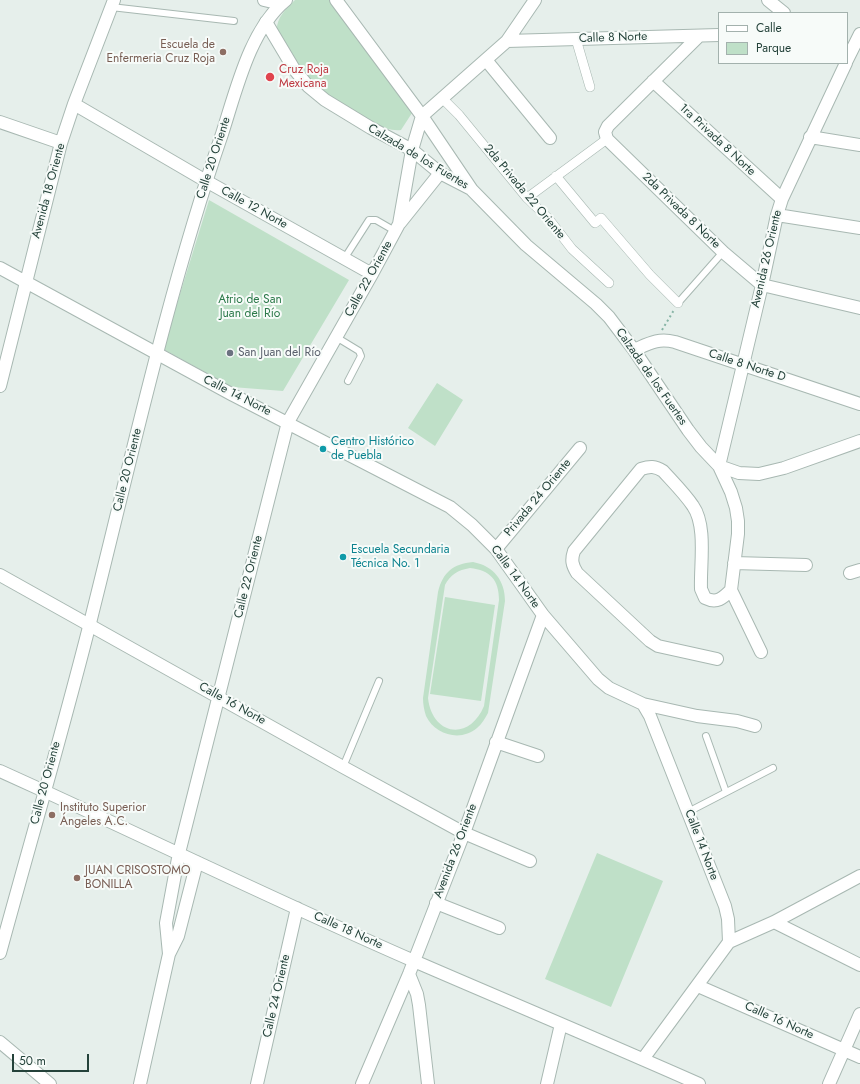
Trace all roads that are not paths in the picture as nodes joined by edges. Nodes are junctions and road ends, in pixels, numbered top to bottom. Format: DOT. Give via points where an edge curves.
graph roads {
  1 [pos="264,0"];
  2 [pos="336,0"];
  3 [pos="535,0"];
  4 [pos="768,0"];
  5 [pos="284,2"];
  6 [pos="112,4"];
  7 [pos="783,12"];
  8 [pos="234,21"];
  9 [pos="266,22"];
  10 [pos="718,35"];
  11 [pos="856,35"];
  12 [pos="699,36"];
  13 [pos="576,39"];
  14 [pos="507,41"];
  15 [pos="848,57"];
  16 [pos="486,60"];
  17 [pos="846,64"];
  18 [pos="653,81"];
  19 [pos="590,87"];
  20 [pos="442,98"];
  21 [pos="74,104"];
  22 [pos="422,116"];
  23 [pos="0,122"];
  24 [pos="606,136"];
  25 [pos="810,137"];
  26 [pos="550,138"];
  27 [pos="61,143"];
  28 [pos="860,145"];
  29 [pos="412,150"];
  30 [pos="440,173"];
  31 [pos="556,176"];
  32 [pos="206,181"];
  33 [pos="472,190"];
  34 [pos="527,198"];
  35 [pos="782,199"];
  36 [pos="777,215"];
  37 [pos="397,227"];
  38 [pos="860,228"];
  39 [pos="723,252"];
  40 [pos="344,259"];
  41 [pos="0,268"];
  42 [pos="372,274"];
  43 [pos="26,282"];
  44 [pos="609,284"];
  45 [pos="762,285"];
  46 [pos="678,304"];
  47 [pos="860,308"];
  48 [pos="336,337"];
  49 [pos="634,350"];
  50 [pos="157,353"];
  51 [pos="742,364"];
  52 [pos="348,381"];
  53 [pos="0,386"];
  54 [pos="860,404"];
  55 [pos="288,422"];
  56 [pos="860,441"];
  57 [pos="580,448"];
  58 [pos="719,466"];
  59 [pos="496,549"];
  60 [pos="734,563"];
  61 [pos="806,565"];
  62 [pos="0,575"];
  63 [pos="731,590"];
  64 [pos="543,615"];
  65 [pos="89,625"];
  66 [pos="761,652"];
  67 [pos="717,659"];
  68 [pos="379,681"];
  69 [pos="218,696"];
  70 [pos="643,704"];
  71 [pos="755,726"];
  72 [pos="706,736"];
  73 [pos="496,742"];
  74 [pos="538,756"];
  75 [pos="343,768"];
  76 [pos="773,768"];
  77 [pos="0,771"];
  78 [pos="44,791"];
  79 [pos="726,792"];
  80 [pos="688,812"];
  81 [pos="464,833"];
  82 [pos="179,854"];
  83 [pos="530,861"];
  84 [pos="197,862"];
  85 [pos="860,876"];
  86 [pos="436,903"];
  87 [pos="297,908"];
  88 [pos="774,922"];
  89 [pos="499,928"];
  90 [pos="729,942"];
  91 [pos="0,953"];
  92 [pos="169,954"];
  93 [pos="413,961"];
  94 [pos="860,965"];
  95 [pos="409,974"];
  96 [pos="698,986"];
  97 [pos="860,1014"];
  98 [pos="561,1024"];
  99 [pos="0,1042"];
  100 [pos="844,1050"];
  101 [pos="860,1057"];
  102 [pos="643,1059"];
  103 [pos="674,1079"];
  104 [pos="50,1084"];
  105 [pos="140,1084"];
  106 [pos="257,1084"];
  107 [pos="362,1084"];
  108 [pos="428,1084"];
  109 [pos="547,1084"];
  110 [pos="699,1084"];
  111 [pos="829,1084"];
  1 -- 5 [label="street"];
  2 -- 22 [label="street, Calzada de los Fuertes"];
  3 -- 14 [label="street"];
  4 -- 7 [label="street"];
  5 -- 9 [label="street, Calle 20 Oriente"];
  6 -- 8 [label="lane"];
  6 -- 21 [label="street, Avenida 18 Oriente"];
  9 -- 29 [label="street, Calzada de los Fuertes" via="294,69 308,86 325,100"];
  9 -- 32 [label="street, Calle 20 Oriente" via="252,46"];
  10 -- 12 [label="street, Calle 8 Norte"];
  11 -- 15 [label="street"];
  12 -- 13 [label="street, Calle 8 Norte"];
  12 -- 18 [label="street"];
  13 -- 14 [label="street, Calle 8 Norte"];
  13 -- 19 [label="street"];
  14 -- 16 [label="street"];
  16 -- 20 [label="street"];
  16 -- 26 [label="street"];
  17 -- 25 [label="street, Avenida 26 Oriente"];
  18 -- 24 [label="street" via="608,126"];
  18 -- 35 [label="street, 1ra Privada 8 Norte"];
  20 -- 22 [label="street"];
  20 -- 34 [label="street, 2da Privada 22 Oriente"];
  21 -- 27 [label="street, Avenida 18 Oriente"];
  21 -- 32 [label="street, Calle 12 Norte"];
  22 -- 29 [label="street, Calle 22 Oriente"];
  22 -- 33 [label="street, Calzada de los Fuertes"];
  23 -- 27 [label="street"];
  24 -- 31 [label="street"];
  24 -- 39 [label="street, 2da Privada 8 Norte"];
  25 -- 28 [label="street"];
  25 -- 35 [label="street, Avenida 26 Oriente"];
  27 -- 43 [label="street, Avenida 18 Oriente"];
  29 -- 30 [label="street, Calzada de los Fuertes"];
  29 -- 37 [label="street, Calle 22 Oriente"];
  30 -- 33 [label="street, Calzada de los Fuertes"];
  30 -- 37 [label="street, Calle 22 Oriente"];
  31 -- 34 [label="street"];
  31 -- 46 [label="street" via="595,223 601,218 650,276"];
  32 -- 40 [label="street, Calle 12 Norte"];
  32 -- 50 [label="street, Calle 20 Oriente"];
  33 -- 49 [label="street, Calzada de los Fuertes" via="526,245 596,304"];
  34 -- 44 [label="street, 2da Privada 22 Oriente" via="548,218 572,249"];
  35 -- 36 [label="street, Avenida 26 Oriente"];
  36 -- 38 [label="street"];
  36 -- 45 [label="street, Avenida 26 Oriente"];
  37 -- 40 [label="lane" via="369,220"];
  37 -- 42 [label="street, Calle 22 Oriente"];
  39 -- 45 [label="street, 2da Privada 8 Norte"];
  39 -- 46 [label="lane"];
  40 -- 42 [label="street, Calle 12 Norte"];
  41 -- 43 [label="street, Calle 14 Norte"];
  42 -- 48 [label="street, Calle 22 Oriente"];
  43 -- 50 [label="street, Calle 14 Norte"];
  43 -- 53 [label="street, Avenida 18 Oriente"];
  45 -- 47 [label="street"];
  45 -- 51 [label="street, Avenida 26 Oriente"];
  48 -- 52 [label="lane" via="359,351 361,356"];
  48 -- 55 [label="street, Calle 22 Oriente"];
  49 -- 51 [label="street, Calle 8 Norte D" via="656,340 666,340"];
  49 -- 58 [label="street, Calzada de los Fuertes" via="688,430"];
  50 -- 55 [label="street, Calle 14 Norte"];
  50 -- 65 [label="street, Calle 20 Oriente"];
  51 -- 54 [label="street, Calle 8 Norte D"];
  51 -- 58 [label="street, Avenida 26 Oriente"];
  55 -- 59 [label="street, Calle 14 Norte" via="450,507"];
  55 -- 69 [label="street, Calle 22 Oriente"];
  56 -- 58 [label="street, Calzada de los Fuertes" via="784,468 759,474 739,473"];
  57 -- 59 [label="street, Privada 24 Oriente"];
  58 -- 60 [label="street" via="736,508 738,521"];
  59 -- 64 [label="street, Calle 14 Norte"];
  60 -- 61 [label="street"];
  60 -- 63 [label="street"];
  62 -- 65 [label="street, Calle 16 Norte"];
  63 -- 66 [label="street"];
  63 -- 67 [label="street" via="723,598 712,601 705,598 701,589 701,528 698,517 694,507 657,467 641,469 574,550 572,558 577,573 650,641 658,646"];
  64 -- 70 [label="street, Calle 14 Norte" via="598,679 609,688"];
  64 -- 73 [label="street, Avenida 26 Oriente"];
  65 -- 69 [label="street, Calle 16 Norte"];
  65 -- 78 [label="street, Calle 20 Oriente"];
  68 -- 75 [label="lane"];
  69 -- 75 [label="street, Calle 16 Norte"];
  69 -- 82 [label="street, Calle 22 Oriente"];
  70 -- 71 [label="street"];
  70 -- 80 [label="street, Calle 14 Norte"];
  72 -- 79 [label="lane"];
  73 -- 74 [label="street"];
  73 -- 81 [label="street, Avenida 26 Oriente"];
  75 -- 81 [label="street, Calle 16 Norte"];
  76 -- 79 [label="lane"];
  77 -- 78 [label="street, Calle 18 Norte"];
  78 -- 82 [label="street, Calle 18 Norte"];
  78 -- 91 [label="street, Calle 20 Oriente"];
  79 -- 80 [label="lane"];
  80 -- 90 [label="street, Calle 14 Norte" via="725,906"];
  81 -- 83 [label="street, Calle 16 Norte"];
  81 -- 86 [label="street, Avenida 26 Oriente"];
  82 -- 84 [label="street, Calle 18 Norte"];
  82 -- 92 [label="street, Calle 22 Oriente" via="166,923"];
  84 -- 87 [label="street, Calle 18 Norte"];
  84 -- 92 [label="street, Calle 22 Oriente" via="178,936"];
  85 -- 88 [label="street"];
  86 -- 89 [label="street"];
  86 -- 93 [label="street, Avenida 26 Oriente"];
  87 -- 93 [label="street, Calle 18 Norte"];
  87 -- 106 [label="street, Calle 24 Oriente"];
  88 -- 90 [label="street"];
  88 -- 94 [label="street"];
  90 -- 96 [label="street"];
  92 -- 105 [label="street, Calle 22 Oriente"];
  93 -- 95 [label="street, Avenida 26 Oriente"];
  93 -- 98 [label="street, Calle 18 Norte"];
  95 -- 107 [label="street, Avenida 26 Oriente"];
  95 -- 108 [label="street" via="419,1005"];
  96 -- 100 [label="street, Calle 16 Norte"];
  96 -- 102 [label="street"];
  97 -- 100 [label="street"];
  98 -- 102 [label="street, Calle 18 Norte"];
  98 -- 109 [label="street"];
  99 -- 104 [label="street"];
  100 -- 101 [label="street, Calle 16 Norte"];
  100 -- 111 [label="street"];
  102 -- 103 [label="street, Calle 18 Norte"];
  103 -- 110 [label="street, Calle 18 Norte"];
}
